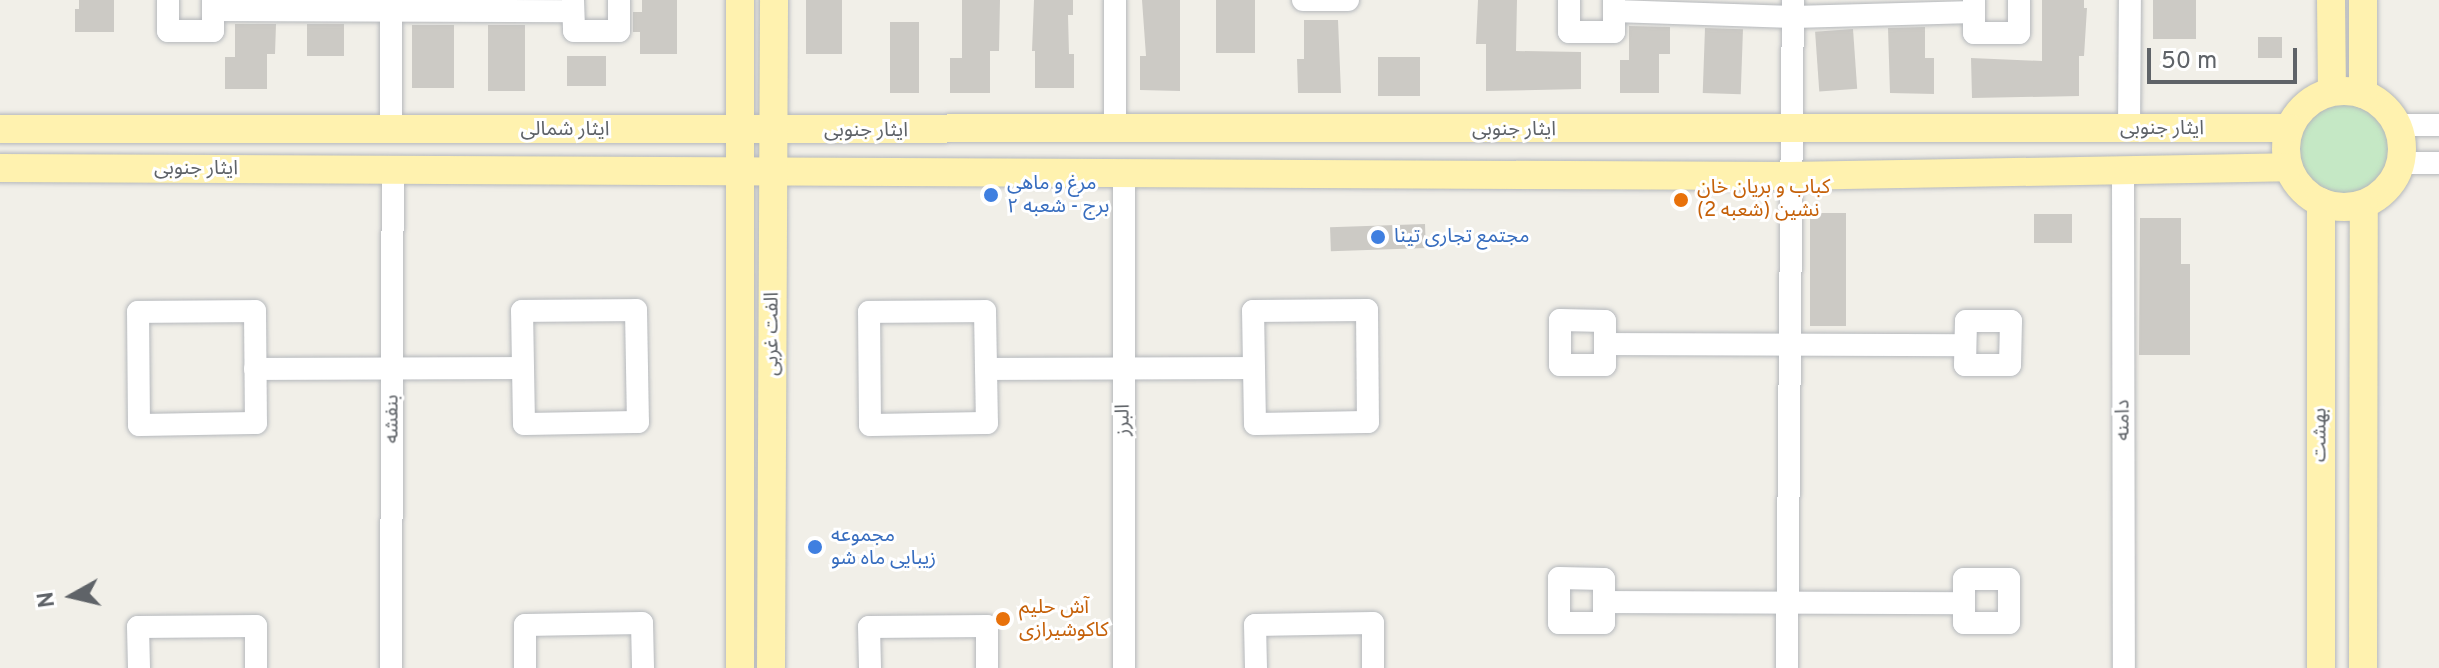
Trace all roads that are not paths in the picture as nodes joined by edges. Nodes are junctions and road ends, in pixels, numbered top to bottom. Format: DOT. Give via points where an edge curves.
graph roads {
  1 [pos="168,0"];
  2 [pos="619,0"];
  3 [pos="740,0"];
  4 [pos="774,0"];
  5 [pos="1115,0"];
  6 [pos="1303,0"];
  7 [pos="1348,0"];
  8 [pos="1569,0"];
  9 [pos="2019,0"];
  10 [pos="2130,0"];
  11 [pos="2331,0"];
  12 [pos="2363,0"];
  13 [pos="213,5"];
  14 [pos="391,5"];
  15 [pos="573,5"];
  16 [pos="1614,6"];
  17 [pos="1974,6"];
  18 [pos="1793,8"];
  19 [pos="2332,91"];
  20 [pos="2363,94"];
  21 [pos="2397,125"];
  22 [pos="2439,125"];
  23 [pos="2289,128"];
  24 [pos="0,129"];
  25 [pos="391,129"];
  26 [pos="1790,129"];
  27 [pos="740,130"];
  28 [pos="1115,130"];
  29 [pos="2129,130"];
  30 [pos="773,131"];
  31 [pos="2400,163"];
  32 [pos="2439,163"];
  33 [pos="2288,167"];
  34 [pos="0,168"];
  35 [pos="393,169"];
  36 [pos="773,170"];
  37 [pos="2123,171"];
  38 [pos="739,172"];
  39 [pos="1124,172"];
  40 [pos="1789,176"];
  41 [pos="2321,202"];
  42 [pos="2364,204"];
  43 [pos="1605,344"];
  44 [pos="1788,344"];
  45 [pos="1965,345"];
  46 [pos="393,368"];
  47 [pos="523,368"];
  48 [pos="1124,368"];
  49 [pos="1254,368"];
  50 [pos="255,369"];
  51 [pos="986,369"];
  52 [pos="1604,602"];
  53 [pos="1787,602"];
  54 [pos="1964,603"];
  55 [pos="139,668"];
  56 [pos="256,668"];
  57 [pos="391,668"];
  58 [pos="525,668"];
  59 [pos="643,668"];
  60 [pos="740,668"];
  61 [pos="771,668"];
  62 [pos="870,668"];
  63 [pos="987,668"];
  64 [pos="1124,668"];
  65 [pos="1256,668"];
  66 [pos="1373,668"];
  67 [pos="1787,668"];
  68 [pos="2124,668"];
  69 [pos="2321,668"];
  70 [pos="2363,668"];
  1 -- 13 [label="street" via="168,31 213,31"];
  2 -- 15 [label="street" via="619,31 574,31"];
  3 -- 27 [label="main road, الفت غربی"];
  4 -- 30 [label="main road, الفت غربی"];
  5 -- 28 [label="street"];
  6 -- 7 [label="street"];
  8 -- 16 [label="street" via="1569,32 1614,32"];
  9 -- 17 [label="street" via="2019,33 1974,33"];
  10 -- 29 [label="street"];
  11 -- 19 [label="main road"];
  12 -- 20 [label="main road"];
  13 -- 14 [label="street"];
  14 -- 15 [label="street"];
  14 -- 25 [label="street"];
  16 -- 18 [label="street"];
  17 -- 18 [label="street"];
  18 -- 26 [label="street"];
  19 -- 20 [label="main road"];
  19 -- 23 [label="main road" via="2313,98"];
  20 -- 21 [label="main road" via="2386,108"];
  21 -- 22 [label="street"];
  21 -- 31 [label="main road"];
  23 -- 29 [label="main road, ایثار جنوبی"];
  23 -- 33 [label="main road"];
  24 -- 25 [label="main road, ایثار جنوبی"];
  25 -- 27 [label="main road, ایثار شمالی"];
  26 -- 28 [label="main road, ایثار جنوبی"];
  26 -- 29 [label="main road, ایثار جنوبی"];
  26 -- 40 [label="street"];
  27 -- 30 [label="main road, ایثار جنوبی"];
  27 -- 38 [label="main road, الفت غربی"];
  28 -- 30 [label="main road, ایثار جنوبی"];
  30 -- 36 [label="main road, الفت غربی"];
  31 -- 32 [label="street"];
  31 -- 42 [label="main road" via="2381,194"];
  33 -- 37 [label="main road, ایثار جنوبی"];
  33 -- 41 [label="main road" via="2296,184"];
  34 -- 35 [label="main road, ایثار جنوبی"];
  35 -- 38 [label="main road, ایثار شمالی"];
  35 -- 46 [label="street, بنفشه"];
  36 -- 38 [label="main road, ایثار جنوبی"];
  36 -- 39 [label="main road, ایثار جنوبی"];
  36 -- 61 [label="main road, الفت غربی"];
  37 -- 40 [label="main road, ایثار جنوبی"];
  37 -- 68 [label="street, دامنه"];
  38 -- 60 [label="main road, الفت غربی"];
  39 -- 40 [label="main road, ایثار جنوبی"];
  39 -- 48 [label="street, البرز"];
  40 -- 44 [label="street"];
  41 -- 42 [label="main road"];
  41 -- 69 [label="main road, بهشت"];
  42 -- 70 [label="main road"];
  43 -- 44 [label="street"];
  44 -- 45 [label="street"];
  44 -- 53 [label="street"];
  46 -- 47 [label="street"];
  46 -- 50 [label="street"];
  46 -- 57 [label="street, بنفشه"];
  47 -- 47 [label="street" via="524,424 638,422 636,310 522,311"];
  48 -- 49 [label="street"];
  48 -- 51 [label="street"];
  48 -- 64 [label="street, البرز"];
  49 -- 49 [label="street" via="1255,424 1368,422 1367,310 1253,311"];
  50 -- 50 [label="street" via="255,311 138,312 139,425 256,423"];
  51 -- 51 [label="street" via="985,311 869,312 870,425 987,423"];
  52 -- 53 [label="street"];
  53 -- 54 [label="street"];
  53 -- 67 [label="street"];
  55 -- 56 [label="street" via="138,627 256,626"];
  58 -- 59 [label="street" via="525,625 642,623"];
  62 -- 63 [label="street" via="869,627 987,626"];
  65 -- 66 [label="street" via="1255,625 1373,623"];
}
